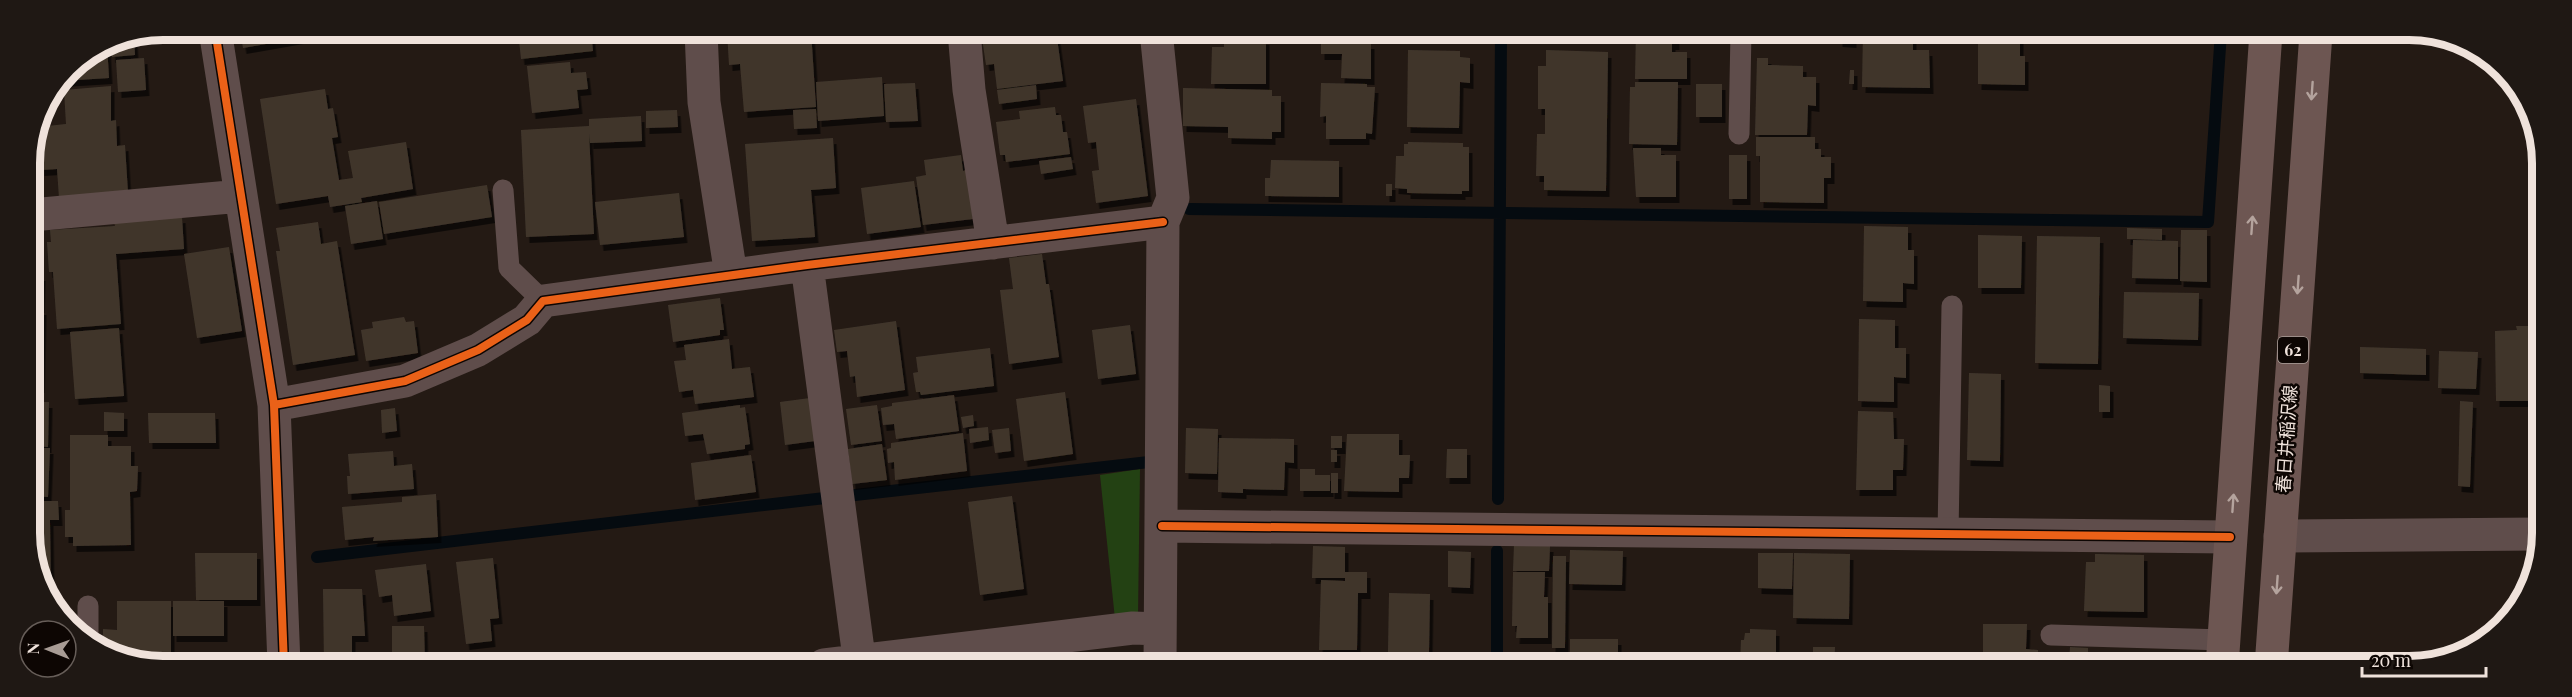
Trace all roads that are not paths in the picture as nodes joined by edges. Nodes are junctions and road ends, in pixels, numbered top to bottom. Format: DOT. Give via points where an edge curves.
graph roads {
  1 [pos="217,40"];
  2 [pos="701,40"];
  3 [pos="965,40"];
  4 [pos="1157,40"];
  5 [pos="1741,40"];
  6 [pos="2265,40"];
  7 [pos="2315,40"];
  8 [pos="1739,134"];
  9 [pos="503,190"];
  10 [pos="241,196"];
  11 [pos="41,214"];
  12 [pos="1163,222"];
  13 [pos="993,243"];
  14 [pos="807,265"];
  15 [pos="731,275"];
  16 [pos="543,301"];
  17 [pos="1952,306"];
  18 [pos="274,405"];
  19 [pos="1162,526"];
  20 [pos="1948,534"];
  21 [pos="2532,534"];
  22 [pos="2280,536"];
  23 [pos="2230,537"];
  24 [pos="88,606"];
  25 [pos="1160,629"];
  26 [pos="88,630"];
  27 [pos="2051,634"];
  28 [pos="2223,653"];
  29 [pos="284,656"];
  30 [pos="858,656"];
  31 [pos="914,656"];
  32 [pos="1160,656"];
  33 [pos="2272,656"];
  1 -- 10 [label="street"];
  2 -- 15 [label="street" via="704,102"];
  3 -- 13 [label="street"];
  4 -- 12 [label="street" via="1173,198"];
  5 -- 8 [label="lane"];
  23 -- 6 [label="main road, one-way"];
  7 -- 22 [label="main road, 春日井稲沢線 / 62, one-way"];
  9 -- 16 [label="lane" via="509,268"];
  10 -- 11 [label="street"];
  10 -- 18 [label="street"];
  12 -- 13 [label="street"];
  12 -- 19 [label="street"];
  13 -- 14 [label="street"];
  14 -- 15 [label="street"];
  14 -- 30 [label="street"];
  15 -- 16 [label="street"];
  16 -- 18 [label="street" via="526,320 478,350 405,381"];
  17 -- 20 [label="lane"];
  18 -- 29 [label="street"];
  19 -- 20 [label="street"];
  19 -- 25 [label="street"];
  20 -- 23 [label="street"];
  21 -- 22 [label="street"];
  22 -- 33 [label="main road, 春日井稲沢線 / 62, one-way"];
  23 -- 28 [label="main road"];
  24 -- 26 [label="lane"];
  25 -- 31 [label="street" via="1133,628"];
  25 -- 32 [label="street"];
  27 -- 28 [label="lane"];
}
